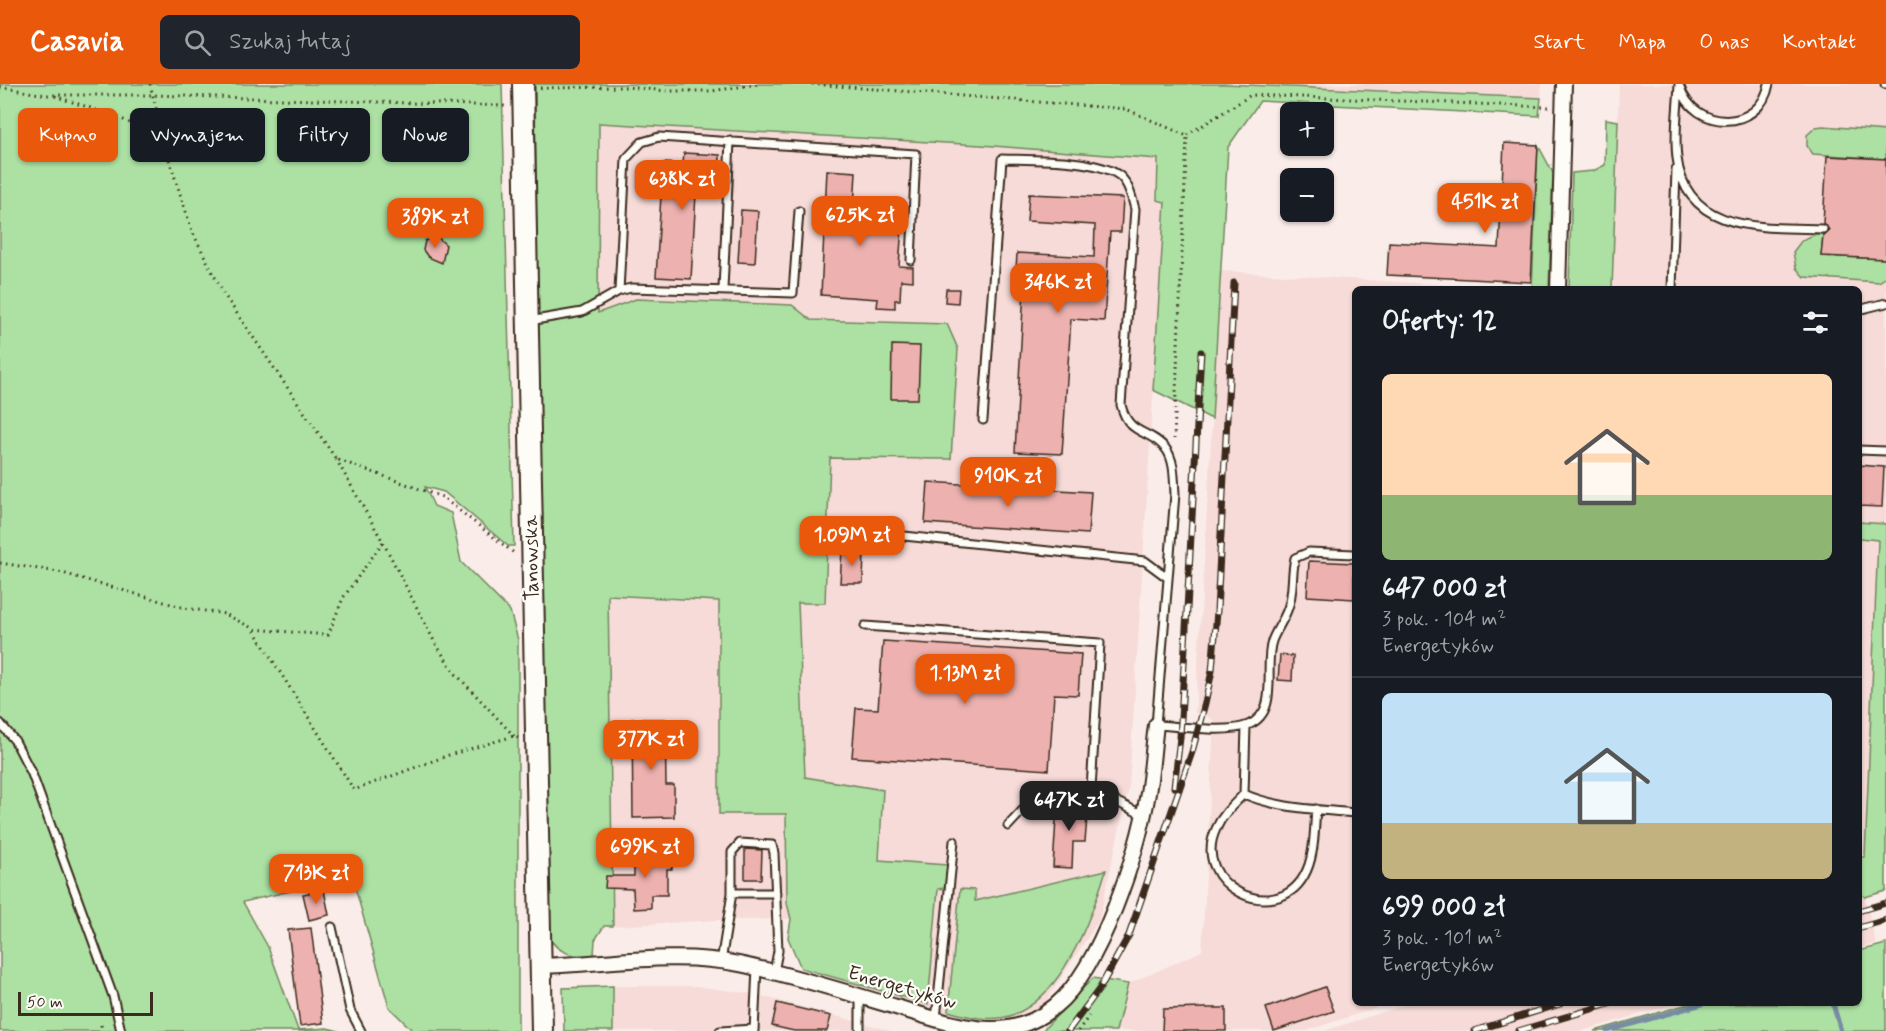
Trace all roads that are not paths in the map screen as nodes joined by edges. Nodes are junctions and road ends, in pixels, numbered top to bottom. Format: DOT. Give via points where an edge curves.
graph roads {
  1 [pos="1564,84"];
  2 [pos="1679,84"];
  3 [pos="1769,84"];
  4 [pos="523,93"];
  5 [pos="730,141"];
  6 [pos="1676,155"];
  7 [pos="799,211"];
  8 [pos="1823,230"];
  9 [pos="911,260"];
  10 [pos="1558,286"];
  11 [pos="1672,286"];
  12 [pos="723,289"];
  13 [pos="619,291"];
  14 [pos="1886,303"];
  15 [pos="1862,309"];
  16 [pos="526,321"];
  17 [pos="983,420"];
  18 [pos="1862,450"];
  19 [pos="1886,451"];
  20 [pos="904,536"];
  21 [pos="1352,554"];
  22 [pos="1168,578"];
  23 [pos="865,626"];
  24 [pos="0,723"];
  25 [pos="1156,725"];
  26 [pos="1246,726"];
  27 [pos="1091,789"];
  28 [pos="1244,794"];
  29 [pos="1316,809"];
  30 [pos="1352,813"];
  31 [pos="1143,815"];
  32 [pos="1008,826"];
  33 [pos="954,841"];
  34 [pos="732,893"];
  35 [pos="776,893"];
  36 [pos="332,927"];
  37 [pos="721,962"];
  38 [pos="541,966"];
  39 [pos="757,968"];
  40 [pos="774,972"];
  41 [pos="860,996"];
  42 [pos="936,1019"];
  43 [pos="754,1030"];
  44 [pos="121,1031"];
  45 [pos="361,1031"];
  46 [pos="542,1031"];
  47 [pos="720,1031"];
  48 [pos="860,1031"];
  1 -- 10 [label="street"];
  2 -- 3 [label="lane" via="1691,107 1719,121 1750,114 1764,98"];
  2 -- 6 [label="lane"];
  4 -- 16 [label="main road, Tanowska"];
  5 -- 9 [label="lane" via="916,154"];
  5 -- 12 [label="lane"];
  5 -- 13 [label="lane" via="659,137 642,142 626,159"];
  6 -- 8 [label="lane" via="1685,188 1722,220"];
  6 -- 11 [label="lane"];
  7 -- 12 [label="lane" via="793,293"];
  12 -- 13 [label="lane"];
  13 -- 16 [label="lane" via="582,312"];
  14 -- 15 [label="lane"];
  16 -- 38 [label="main road, Tanowska"];
  17 -- 22 [label="lane" via="1002,159 1102,167 1120,176 1135,209 1121,405 1125,419 1136,431 1150,435 1166,449 1173,465 1175,494"];
  18 -- 19 [label="lane"];
  20 -- 22 [label="lane" via="1145,561"];
  21 -- 26 [label="lane" via="1309,552 1295,558 1289,606 1272,642 1268,699 1256,721"];
  22 -- 25 [label="lane"];
  23 -- 27 [label="lane" via="1100,643"];
  24 -- 44 [label="lane" via="15,741 32,774 113,996"];
  25 -- 26 [label="lane"];
  25 -- 31 [label="street, Energetyków"];
  26 -- 28 [label="lane"];
  27 -- 31 [label="lane"];
  27 -- 32 [label="lane" via="1046,785"];
  28 -- 29 [label="lane" via="1260,801"];
  28 -- 29 [label="lane" via="1223,816 1215,831 1211,854 1223,883 1253,898 1290,893 1304,878 1311,856"];
  29 -- 30 [label="lane"];
  31 -- 42 [label="street, Energetyków" via="1101,940 1064,998 1035,1019 1006,1029 972,1028"];
  33 -- 42 [label="lane"];
  34 -- 35 [label="lane"];
  34 -- 35 [label="lane" via="734,846 766,843 772,845 774,853"];
  34 -- 37 [label="lane"];
  35 -- 40 [label="lane" via="778,951"];
  36 -- 45 [label="lane" via="350,1010"];
  37 -- 38 [label="street, Energetyków" via="659,959"];
  37 -- 39 [label="street, Energetyków"];
  38 -- 46 [label="main road, Tanowska"];
  39 -- 40 [label="street, Energetyków"];
  39 -- 43 [label="lane"];
  40 -- 41 [label="street, Energetyków"];
  41 -- 42 [label="street, Energetyków"];
  41 -- 48 [label="lane"];
  43 -- 47 [label="lane"];
}
